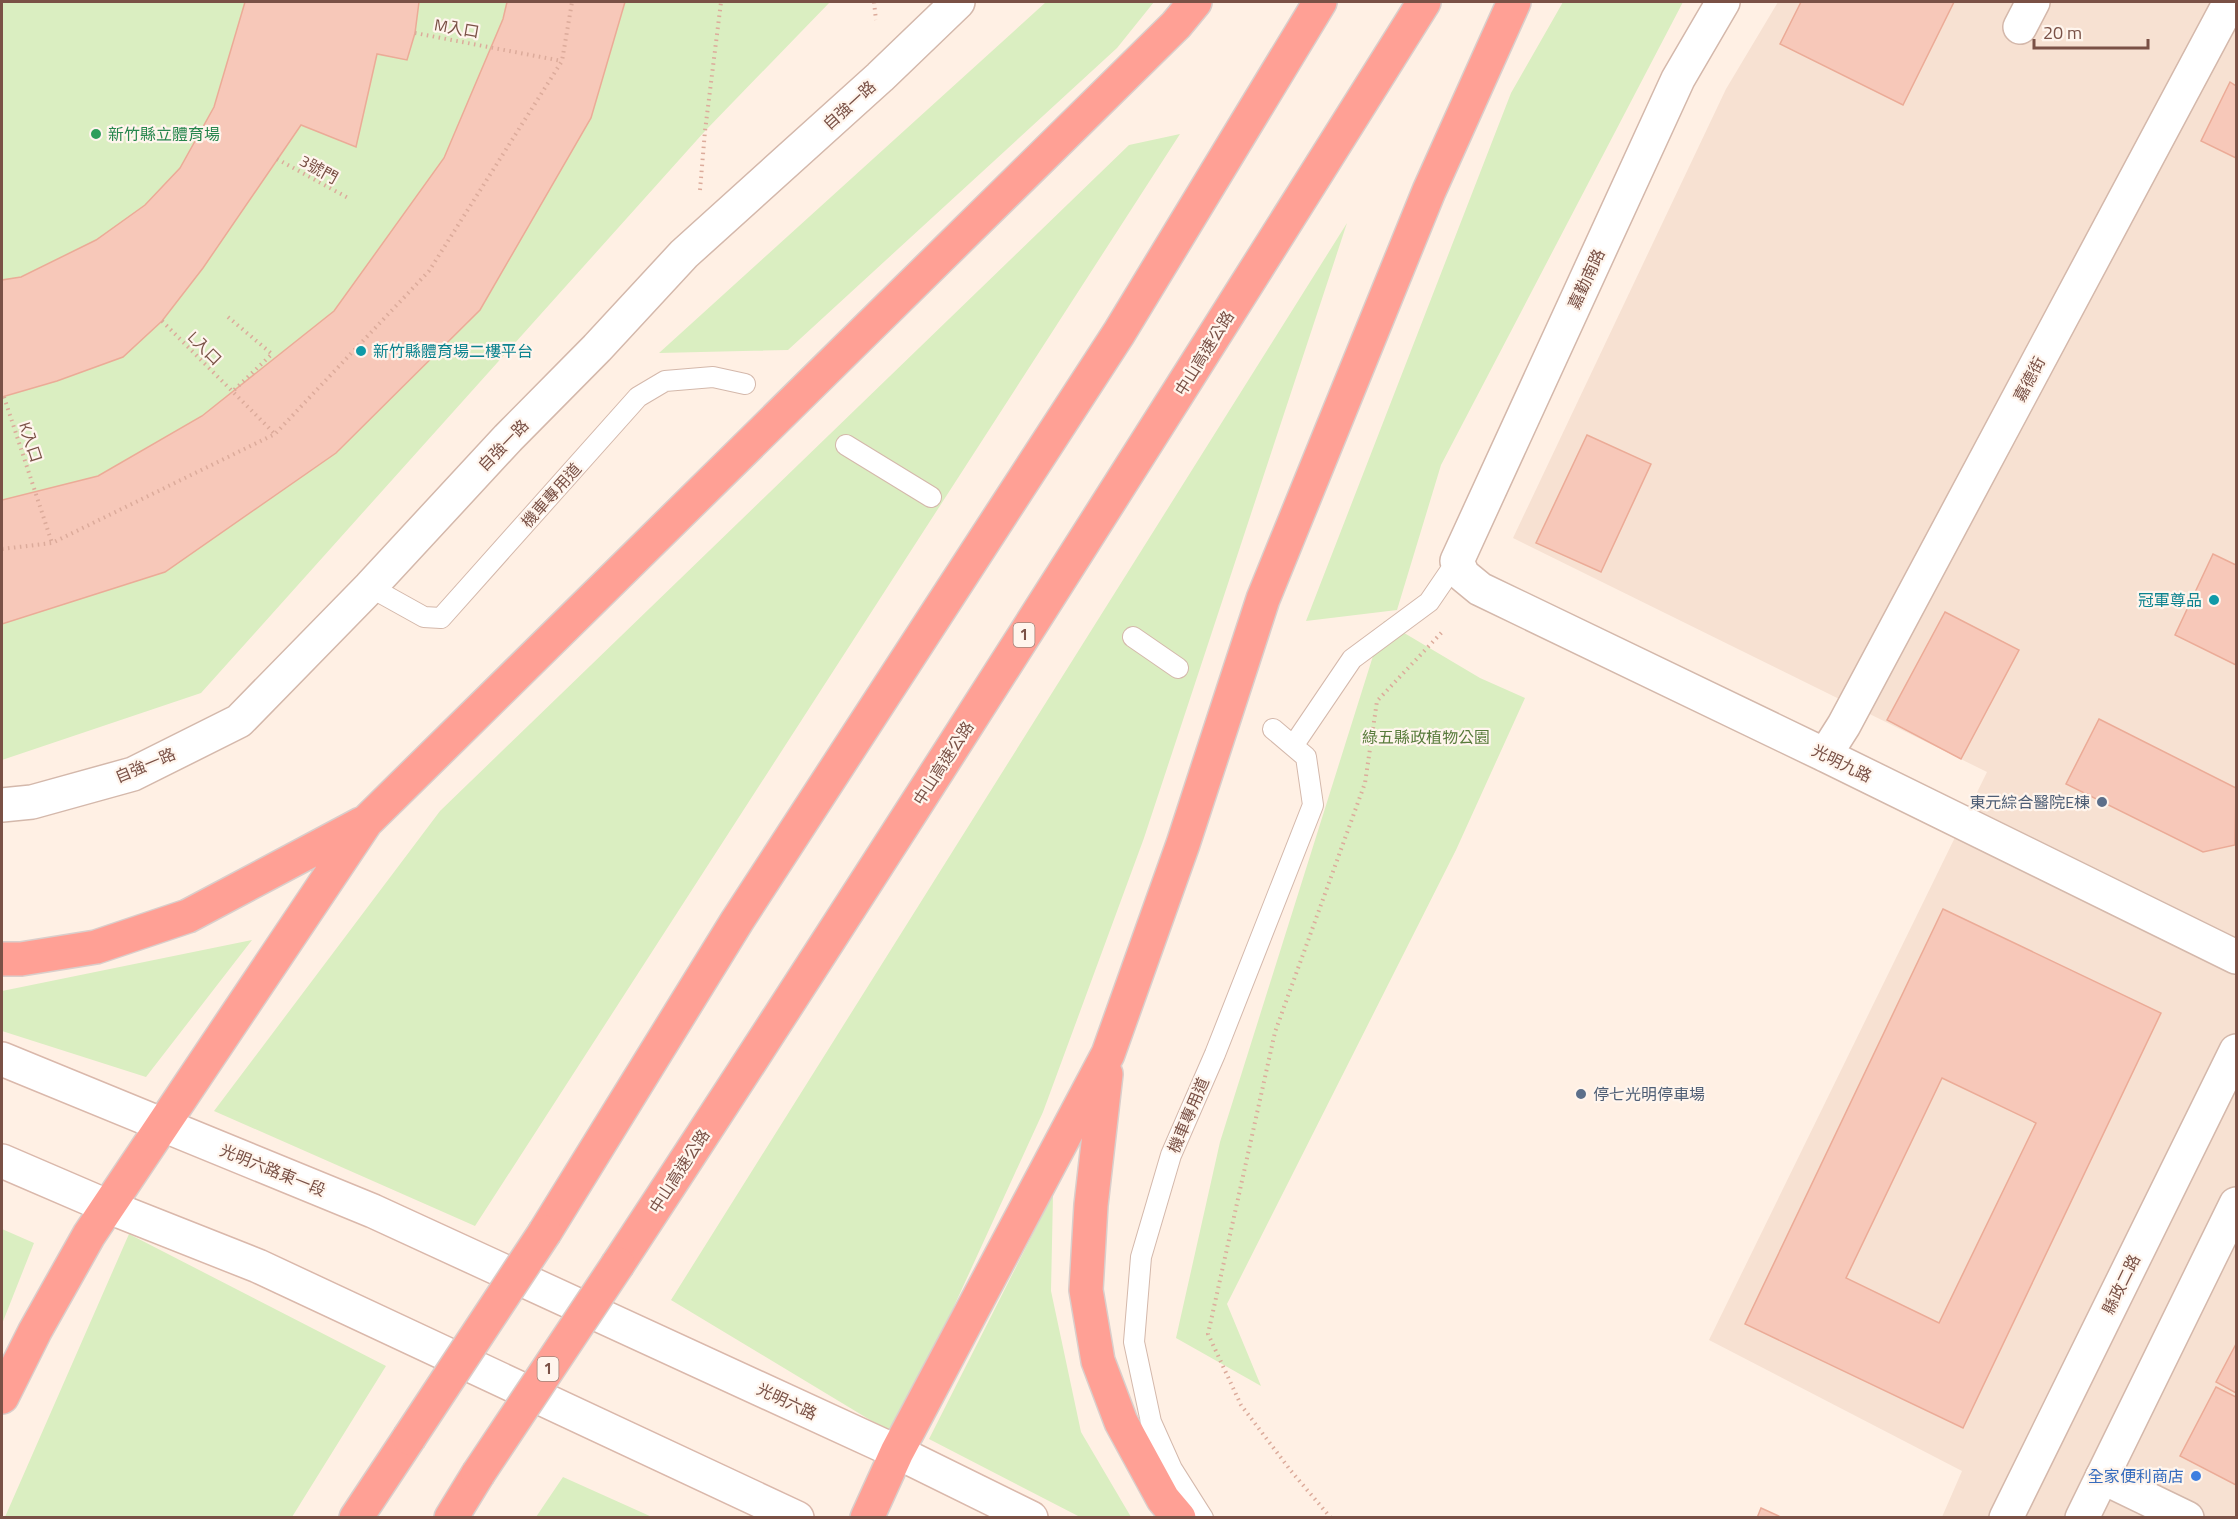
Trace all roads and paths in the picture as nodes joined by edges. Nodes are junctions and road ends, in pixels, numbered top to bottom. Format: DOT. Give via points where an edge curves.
graph roads {
  1 [pos="572,2"];
  2 [pos="721,2"];
  3 [pos="874,2"];
  4 [pos="958,2"];
  5 [pos="1195,2"];
  6 [pos="1320,2"];
  7 [pos="1424,2"];
  8 [pos="1514,2"];
  9 [pos="1723,2"];
  10 [pos="2230,2"];
  11 [pos="876,20"];
  12 [pos="415,33"];
  13 [pos="562,61"];
  14 [pos="278,159"];
  15 [pos="700,190"];
  16 [pos="350,199"];
  17 [pos="228,317"];
  18 [pos="162,321"];
  19 [pos="746,384"];
  20 [pos="232,392"];
  21 [pos="4,397"];
  22 [pos="275,434"];
  23 [pos="846,445"];
  24 [pos="931,497"];
  25 [pos="52,543"];
  26 [pos="2,549"];
  27 [pos="1457,561"];
  28 [pos="370,587"];
  29 [pos="1451,623"];
  30 [pos="1133,637"];
  31 [pos="1178,668"];
  32 [pos="1273,729"];
  33 [pos="1293,746"];
  34 [pos="1826,755"];
  35 [pos="2,805"];
  36 [pos="366,822"];
  37 [pos="2236,957"];
  38 [pos="2,959"];
  39 [pos="2236,1051"];
  40 [pos="1108,1054"];
  41 [pos="2,1059"];
  42 [pos="163,1125"];
  43 [pos="2,1161"];
  44 [pos="2236,1204"];
  45 [pos="109,1207"];
  46 [pos="542,1287"];
  47 [pos="2,1397"];
  48 [pos="897,1452"];
  49 [pos="2102,1477"];
  50 [pos="356,1518"];
  51 [pos="451,1518"];
  52 [pos="797,1518"];
  53 [pos="867,1518"];
  54 [pos="1031,1518"];
  55 [pos="1179,1518"];
  56 [pos="1203,1518"];
  57 [pos="1331,1518"];
  58 [pos="2006,1518"];
  59 [pos="2082,1518"];
  60 [pos="2187,1518"];
  1 -- 13 [label="path"];
  2 -- 15 [label="path"];
  3 -- 11 [label="path"];
  4 -- 28 [label="street, 自強一路" via="684,254"];
  5 -- 36 [label="highway"];
  6 -- 50 [label="highway, bridge" via="1119,333 737,921 545,1232"];
  7 -- 51 [label="highway, 中山高速公路 / 1, bridge" via="794,996"];
  8 -- 40 [label="highway" via="1429,191 1263,599 1183,844"];
  9 -- 27 [label="street, 嘉勤南路" via="1678,79"];
  10 -- 34 [label="street, 嘉德街"];
  12 -- 13 [label="path, M入口"];
  13 -- 22 [label="path" via="429,271"];
  14 -- 16 [label="path, 3號門"];
  17 -- 20 [label="path" via="272,354"];
  18 -- 20 [label="path, L入口"];
  19 -- 28 [label="lane, 機車專用道" via="713,377 665,381 638,398 441,618 424,617"];
  20 -- 22 [label="path, L入口"];
  21 -- 25 [label="path, K入口"];
  22 -- 25 [label="path"];
  23 -- 24 [label="lane"];
  25 -- 26 [label="path"];
  27 -- 33 [label="lane" via="1429,602 1352,659"];
  27 -- 34 [label="street, 光明九路" via="1463,575 1480,589"];
  28 -- 35 [label="street, 自強一路" via="239,721 133,774 32,802"];
  29 -- 57 [label="path" via="1377,701 1365,783 1275,1032 1208,1334 1241,1405"];
  30 -- 31 [label="lane"];
  32 -- 33 [label="lane, 機車專用道"];
  33 -- 56 [label="lane, 機車專用道" via="1306,757 1313,805 1171,1155 1141,1257 1134,1342 1151,1422 1172,1469"];
  34 -- 37 [label="street, 光明九路"];
  36 -- 38 [label="highway" via="188,916 96,947"];
  36 -- 42 [label="highway"];
  39 -- 58 [label="street, 縣政二路"];
  40 -- 48 [label="highway"];
  40 -- 55 [label="highway" via="1086,1290 1098,1361 1121,1422 1163,1499"];
  41 -- 42 [label="street, 光明六路東一段"];
  42 -- 45 [label="highway"];
  42 -- 46 [label="street, 光明六路東一段" via="373,1211"];
  43 -- 45 [label="street"];
  44 -- 49 [label="street"];
  45 -- 47 [label="highway" via="40,1321"];
  45 -- 52 [label="street" via="258,1266"];
  46 -- 48 [label="street, 光明六路"];
  48 -- 53 [label="highway"];
  48 -- 54 [label="street, 光明六路"];
  49 -- 59 [label="street"];
  49 -- 60 [label="street"];
}
